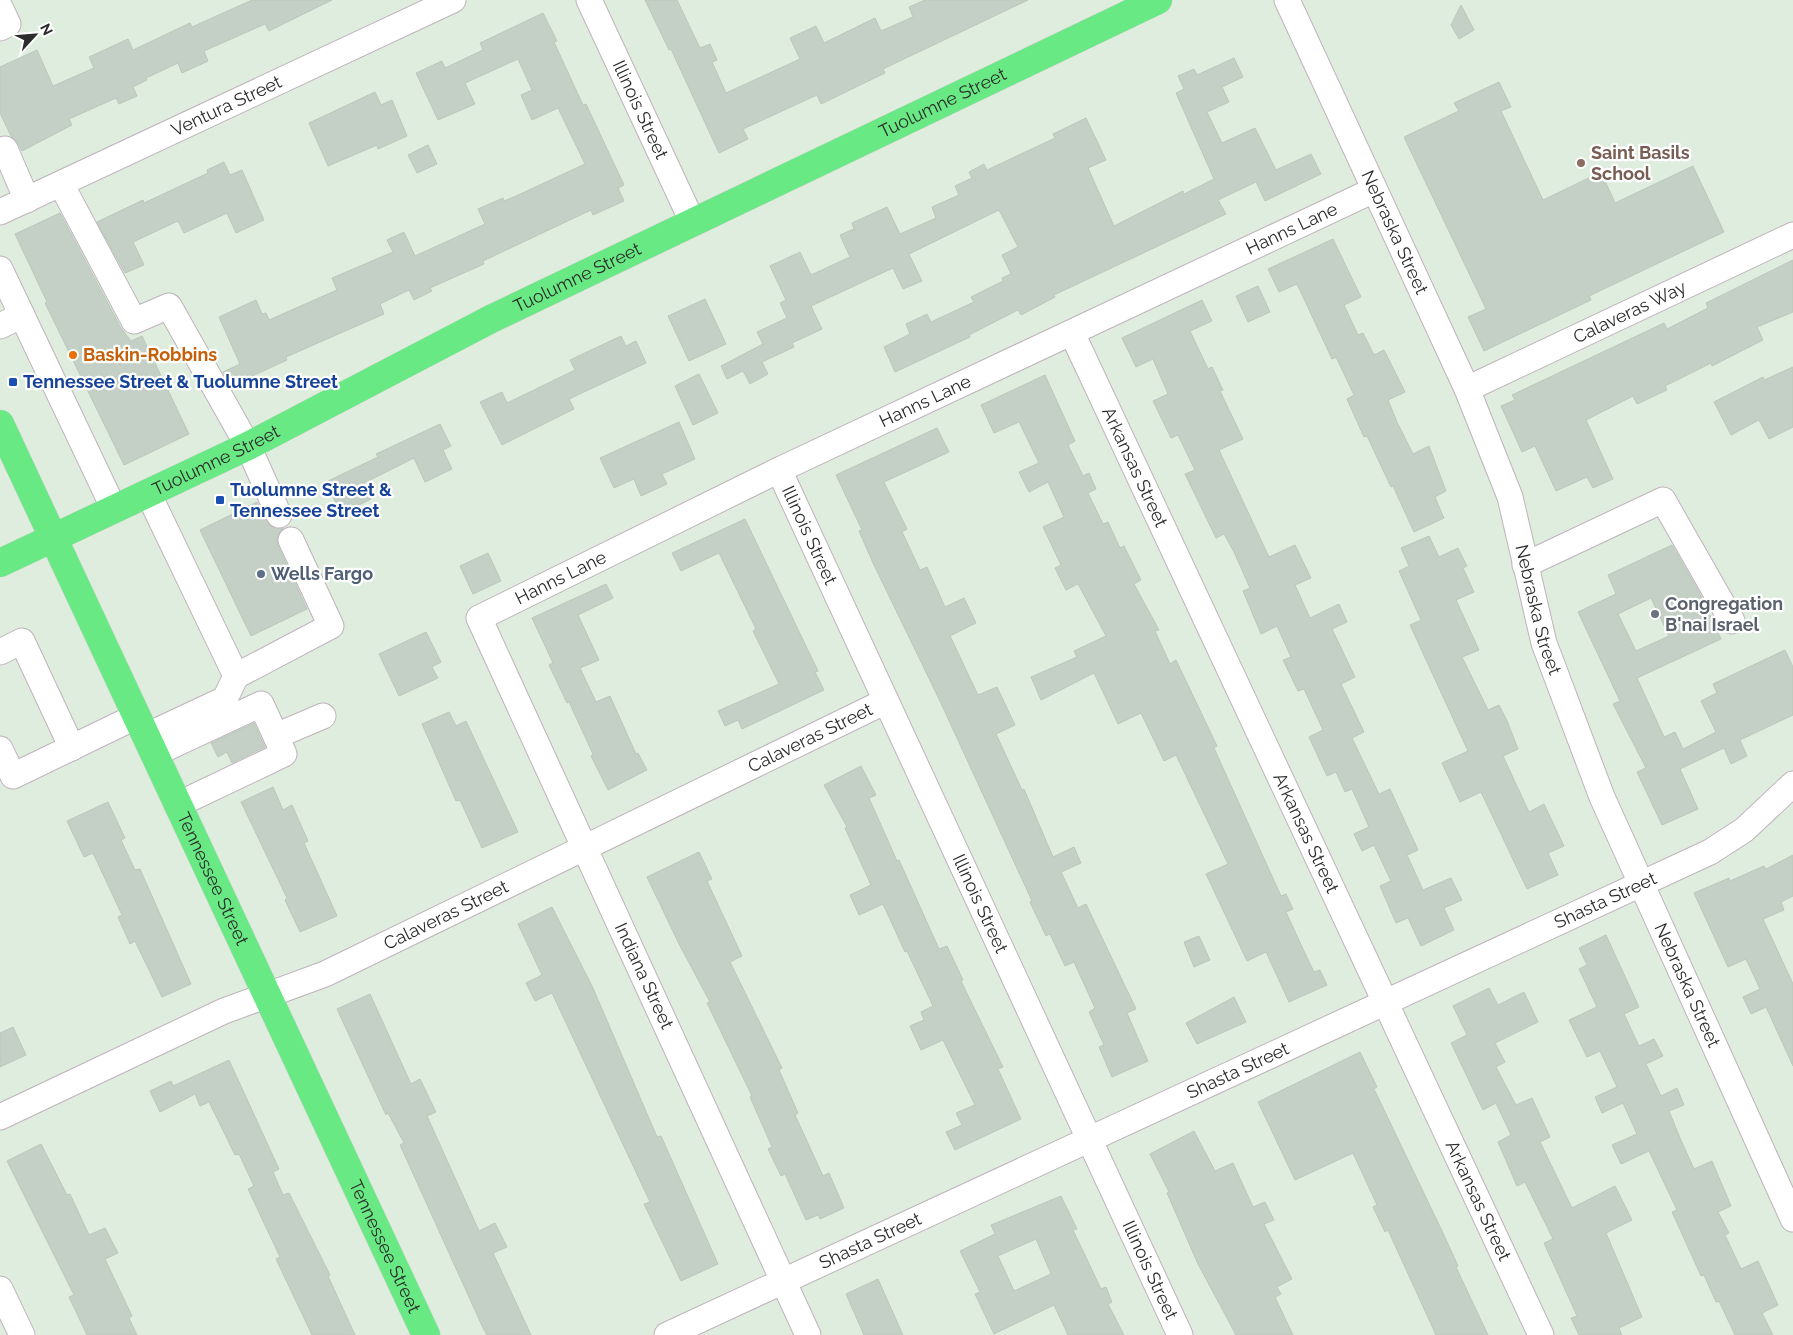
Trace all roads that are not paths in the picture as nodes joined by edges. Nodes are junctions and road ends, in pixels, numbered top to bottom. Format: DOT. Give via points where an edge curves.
graph roads {
  1 [pos="453,0"];
  2 [pos="589,0"];
  3 [pos="1158,0"];
  4 [pos="1287,0"];
  5 [pos="0,7"];
  6 [pos="0,28"];
  7 [pos="0,151"];
  8 [pos="61,184"];
  9 [pos="1374,190"];
  10 [pos="27,200"];
  11 [pos="0,212"];
  12 [pos="692,221"];
  13 [pos="1793,235"];
  14 [pos="0,269"];
  15 [pos="11,320"];
  16 [pos="1072,333"];
  17 [pos="1467,389"];
  18 [pos="0,424"];
  19 [pos="248,446"];
  20 [pos="779,470"];
  21 [pos="148,493"];
  22 [pos="114,509"];
  23 [pos="279,515"];
  24 [pos="54,538"];
  25 [pos="291,540"];
  26 [pos="0,563"];
  27 [pos="1525,565"];
  28 [pos="479,618"];
  29 [pos="1732,621"];
  30 [pos="0,652"];
  31 [pos="236,676"];
  32 [pos="886,701"];
  33 [pos="323,716"];
  34 [pos="146,735"];
  35 [pos="276,736"];
  36 [pos="72,748"];
  37 [pos="0,749"];
  38 [pos="1793,784"];
  39 [pos="177,805"];
  40 [pos="585,848"];
  41 [pos="1640,883"];
  42 [pos="267,994"];
  43 [pos="1386,1003"];
  44 [pos="0,1117"];
  45 [pos="1090,1140"];
  46 [pos="1793,1219"];
  47 [pos="783,1281"];
  48 [pos="0,1289"];
  49 [pos="22,1335"];
  50 [pos="426,1335"];
  51 [pos="667,1335"];
  52 [pos="808,1335"];
  53 [pos="1180,1335"];
  54 [pos="1541,1335"];
  1 -- 8 [label="street, Ventura Street"];
  2 -- 12 [label="street, Illinois Street"];
  3 -- 12 [label="main road, Tuolumne Street"];
  4 -- 9 [label="street, Nebraska Street"];
  5 -- 6 [label="street" via="8,24"];
  7 -- 10 [label="street" via="5,149"];
  8 -- 10 [label="street, Ventura Street"];
  8 -- 19 [label="street" via="134,320 169,306"];
  9 -- 16 [label="street, Hanns Lane"];
  9 -- 17 [label="street, Nebraska Street"];
  10 -- 11 [label="street, Ventura Street"];
  12 -- 19 [label="main road, Tuolumne Street" via="491,318"];
  13 -- 17 [label="street, Calaveras Way"];
  14 -- 15 [label="street"];
  15 -- 22 [label="street"];
  16 -- 20 [label="street, Hanns Lane"];
  16 -- 43 [label="street, Arkansas Street"];
  17 -- 27 [label="street, Nebraska Street" via="1510,497"];
  18 -- 24 [label="main road, Tennessee Street"];
  19 -- 21 [label="main road, Tuolumne Street"];
  19 -- 23 [label="street"];
  20 -- 28 [label="street, Hanns Lane"];
  20 -- 32 [label="street, Illinois Street"];
  21 -- 22 [label="main road, Tuolumne Street"];
  21 -- 31 [label="street"];
  22 -- 24 [label="main road, Tuolumne Street"];
  24 -- 26 [label="main road, Tuolumne Street"];
  24 -- 34 [label="main road, Tennessee Street"];
  25 -- 31 [label="street" via="331,626"];
  27 -- 29 [label="street" via="1663,500"];
  27 -- 41 [label="street, Nebraska Street" via="1544,643 1602,797"];
  28 -- 40 [label="street, Indiana Street"];
  30 -- 36 [label="street" via="22,641"];
  31 -- 34 [label="street" via="225,699"];
  32 -- 40 [label="street, Calaveras Street"];
  32 -- 45 [label="street, Illinois Street"];
  33 -- 35 [label="street"];
  34 -- 35 [label="street" via="261,704"];
  34 -- 36 [label="street"];
  34 -- 39 [label="main road, Tennessee Street"];
  35 -- 39 [label="street" via="284,754"];
  36 -- 37 [label="street" via="13,776"];
  38 -- 41 [label="street, Shasta Street" via="1744,830 1717,847"];
  39 -- 42 [label="main road, Tennessee Street"];
  40 -- 42 [label="street, Calaveras Street" via="325,974"];
  40 -- 47 [label="street, Indiana Street"];
  41 -- 43 [label="street, Shasta Street"];
  41 -- 46 [label="street, Nebraska Street"];
  42 -- 44 [label="street, Calaveras Street" via="224,1011"];
  42 -- 50 [label="main road, Tennessee Street"];
  43 -- 45 [label="street, Shasta Street"];
  43 -- 54 [label="street, Arkansas Street"];
  45 -- 47 [label="street, Shasta Street"];
  45 -- 53 [label="street, Illinois Street"];
  47 -- 51 [label="street, Shasta Street"];
  47 -- 52 [label="street, Indiana Street"];
  48 -- 49 [label="street"];
}
